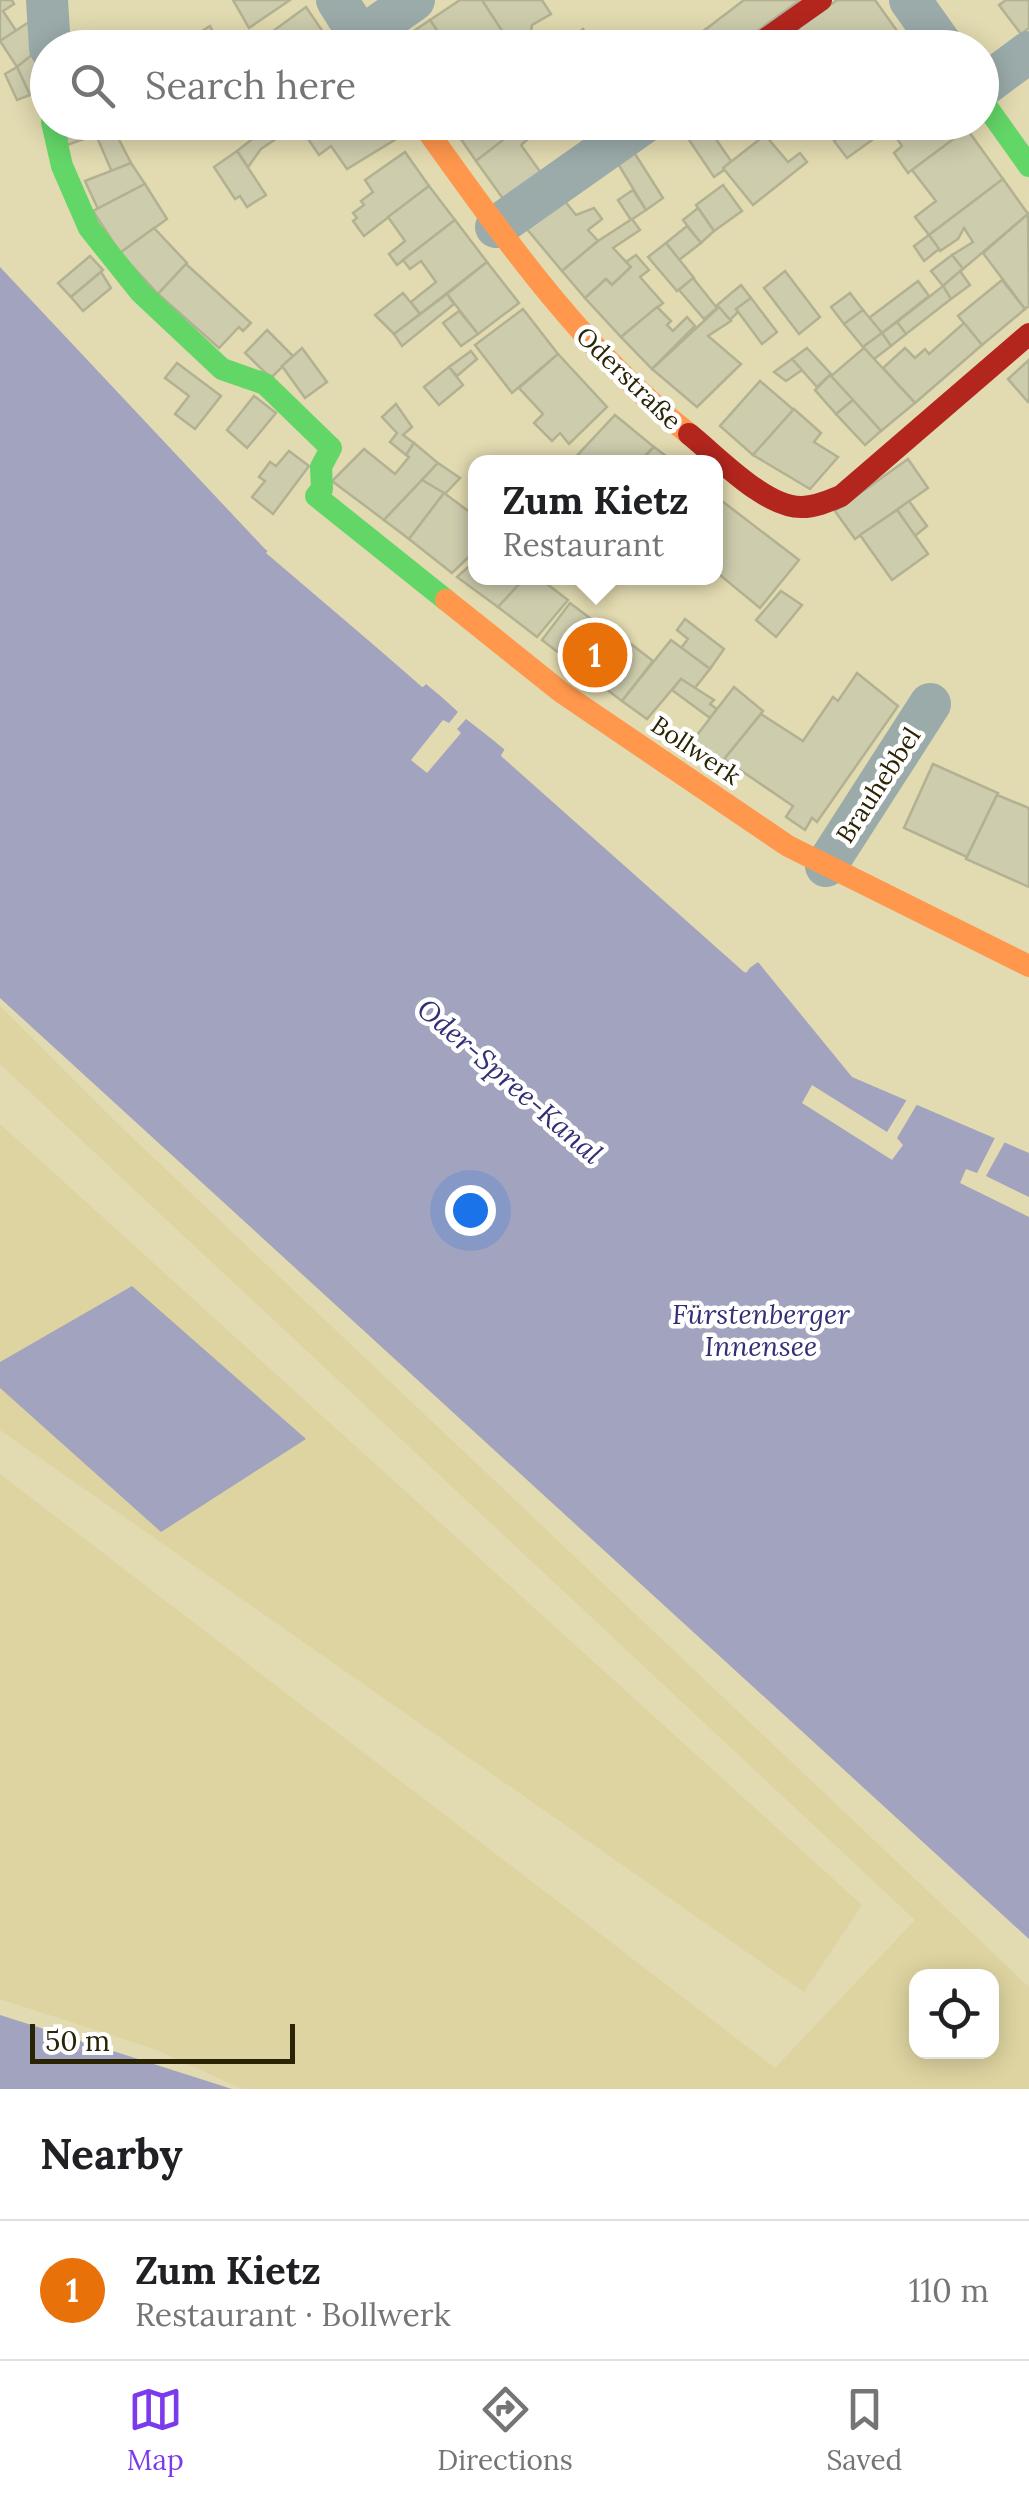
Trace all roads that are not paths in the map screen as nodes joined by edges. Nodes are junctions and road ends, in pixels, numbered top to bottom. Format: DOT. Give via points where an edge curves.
graph roads {
  1 [pos="47,0"];
  2 [pos="337,0"];
  3 [pos="414,0"];
  4 [pos="821,0"];
  5 [pos="910,0"];
  6 [pos="49,30"];
  7 [pos="356,30"];
  8 [pos="378,30"];
  9 [pos="778,30"];
  10 [pos="931,30"];
  11 [pos="1029,52"];
  12 [pos="999,75"];
  13 [pos="999,124"];
  14 [pos="54,140"];
  15 [pos="434,140"];
  16 [pos="619,140"];
  17 [pos="1029,166"];
  18 [pos="496,227"];
  19 [pos="1029,334"];
  20 [pos="714,455"];
  21 [pos="723,461"];
  22 [pos="930,704"];
  23 [pos="826,866"];
  24 [pos="1029,966"];
  1 -- 6 [label="street"];
  2 -- 7 [label="street"];
  3 -- 8 [label="street"];
  4 -- 9 [label="street"];
  5 -- 10 [label="street"];
  11 -- 12 [label="street"];
  13 -- 17 [label="street"];
  14 -- 23 [label="street, Bollwerk" via="89,228 140,292 222,368 265,384 331,448 316,496 561,692"];
  15 -- 18 [label="street, Oderstraße"];
  16 -- 18 [label="street"];
  18 -- 20 [label="street, Oderstraße" via="585,338"];
  19 -- 21 [label="street, Oderstraße" via="842,496 809,509 780,504"];
  22 -- 23 [label="street, Brauhebbel"];
  23 -- 24 [label="street, Bollwerk"];
}
